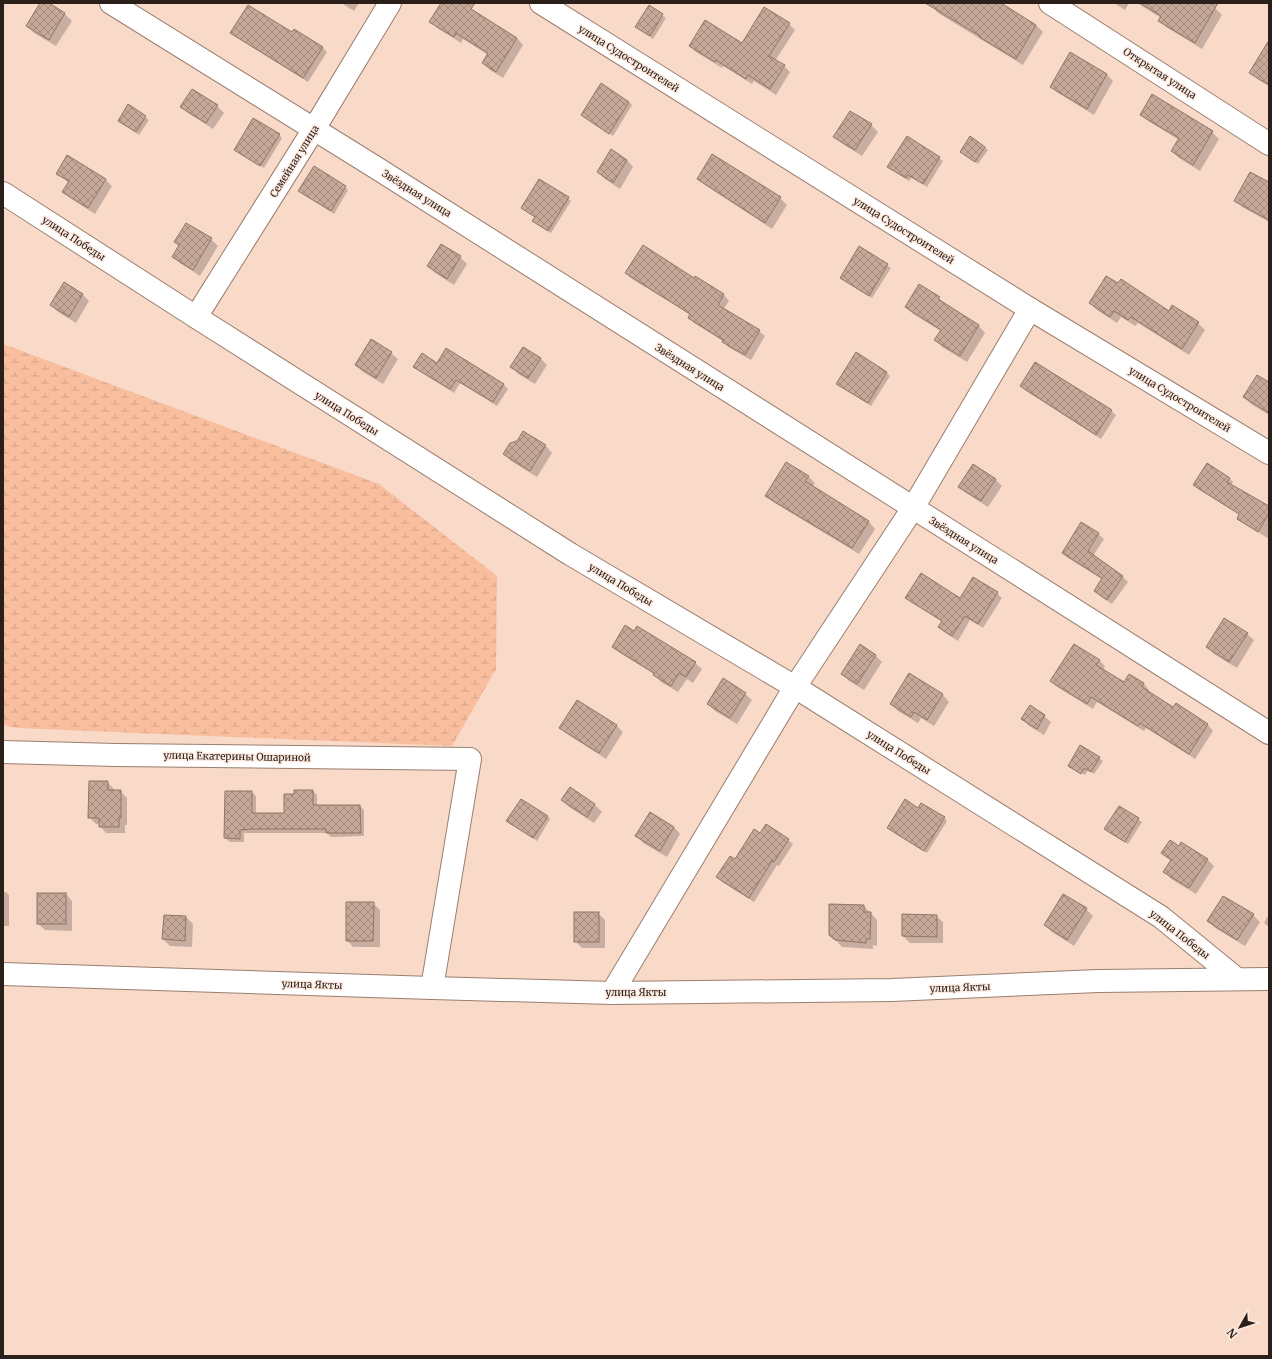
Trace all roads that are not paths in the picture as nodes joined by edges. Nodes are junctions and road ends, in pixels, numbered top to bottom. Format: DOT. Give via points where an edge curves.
graph roads {
  1 [pos="111,3"];
  2 [pos="390,3"];
  3 [pos="541,3"];
  4 [pos="1063,6"];
  5 [pos="314,129"];
  6 [pos="1269,144"];
  7 [pos="3,193"];
  8 [pos="1030,309"];
  9 [pos="196,317"];
  10 [pos="1269,453"];
  11 [pos="913,508"];
  12 [pos="795,687"];
  13 [pos="1269,733"];
  14 [pos="3,752"];
  15 [pos="3,974"];
  16 [pos="1269,979"];
  17 [pos="1237,980"];
  18 [pos="432,988"];
  19 [pos="612,993"];
  1 -- 5 [label="street, Звёздная улица"];
  2 -- 5 [label="street, Семейная улица"];
  3 -- 8 [label="street, улица Судостроителей"];
  4 -- 6 [label="street, Открытая улица"];
  5 -- 9 [label="street, Семейная улица"];
  5 -- 11 [label="street, Звёздная улица"];
  7 -- 9 [label="street, улица Победы"];
  8 -- 10 [label="street, улица Судостроителей"];
  8 -- 11 [label="street"];
  9 -- 12 [label="street, улица Победы" via="570,554"];
  11 -- 12 [label="street"];
  11 -- 13 [label="street, Звёздная улица"];
  12 -- 17 [label="street, улица Победы" via="1161,917"];
  12 -- 19 [label="street"];
  14 -- 18 [label="street, улица Екатерины Ошариной" via="470,759"];
  15 -- 18 [label="street, улица Якты"];
  16 -- 17 [label="street, улица Якты"];
  17 -- 19 [label="street, улица Якты" via="1098,981 892,990"];
  18 -- 19 [label="street, улица Якты"];
}
